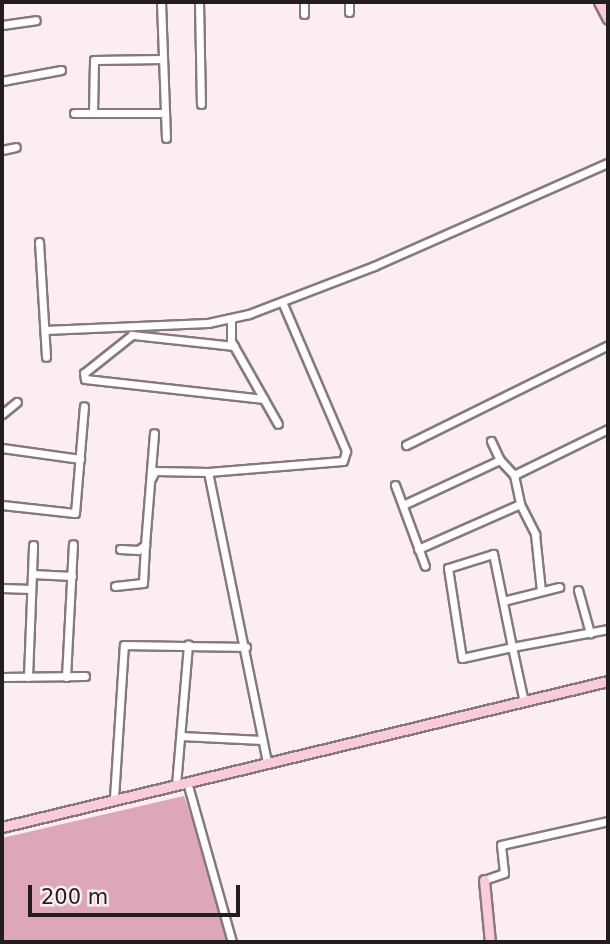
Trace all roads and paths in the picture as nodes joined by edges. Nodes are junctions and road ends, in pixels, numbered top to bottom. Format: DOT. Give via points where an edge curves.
graph roads {
  1 [pos="161,2"];
  2 [pos="198,2"];
  3 [pos="304,2"];
  4 [pos="349,2"];
  5 [pos="599,2"];
  6 [pos="349,12"];
  7 [pos="304,14"];
  8 [pos="608,19"];
  9 [pos="36,20"];
  10 [pos="2,25"];
  11 [pos="163,59"];
  12 [pos="61,71"];
  13 [pos="2,81"];
  14 [pos="201,104"];
  15 [pos="74,113"];
  16 [pos="93,113"];
  17 [pos="165,113"];
  18 [pos="166,138"];
  19 [pos="16,147"];
  20 [pos="2,150"];
  21 [pos="608,163"];
  22 [pos="39,242"];
  23 [pos="282,302"];
  24 [pos="231,319"];
  25 [pos="45,330"];
  26 [pos="608,345"];
  27 [pos="234,346"];
  28 [pos="46,357"];
  29 [pos="264,399"];
  30 [pos="17,402"];
  31 [pos="84,406"];
  32 [pos="2,414"];
  33 [pos="278,424"];
  34 [pos="608,429"];
  35 [pos="154,433"];
  36 [pos="491,441"];
  37 [pos="406,445"];
  38 [pos="2,447"];
  39 [pos="80,459"];
  40 [pos="500,460"];
  41 [pos="208,472"];
  42 [pos="514,475"];
  43 [pos="151,479"];
  44 [pos="395,485"];
  45 [pos="520,504"];
  46 [pos="2,505"];
  47 [pos="402,505"];
  48 [pos="73,544"];
  49 [pos="33,545"];
  50 [pos="145,545"];
  51 [pos="120,549"];
  52 [pos="418,549"];
  53 [pos="425,566"];
  54 [pos="32,574"];
  55 [pos="72,576"];
  56 [pos="115,586"];
  57 [pos="559,587"];
  58 [pos="2,588"];
  59 [pos="31,589"];
  60 [pos="578,590"];
  61 [pos="541,591"];
  62 [pos="503,601"];
  63 [pos="608,629"];
  64 [pos="590,633"];
  65 [pos="188,645"];
  66 [pos="246,647"];
  67 [pos="512,647"];
  68 [pos="2,677"];
  69 [pos="28,677"];
  70 [pos="66,677"];
  71 [pos="85,677"];
  72 [pos="608,681"];
  73 [pos="523,702"];
  74 [pos="181,736"];
  75 [pos="262,740"];
  76 [pos="267,763"];
  77 [pos="187,782"];
  78 [pos="176,785"];
  79 [pos="114,798"];
  80 [pos="608,821"];
  81 [pos="2,827"];
  82 [pos="484,880"];
  83 [pos="232,942"];
  84 [pos="489,942"];
  1 -- 11 [label="street"];
  2 -- 14 [label="street"];
  3 -- 7 [label="street"];
  4 -- 6 [label="street"];
  5 -- 8 [label="main road"];
  9 -- 10 [label="street"];
  11 -- 16 [label="street" via="94,60"];
  11 -- 17 [label="street"];
  12 -- 13 [label="street"];
  15 -- 16 [label="street"];
  16 -- 17 [label="street"];
  17 -- 18 [label="street"];
  19 -- 20 [label="street"];
  21 -- 23 [label="street"];
  22 -- 25 [label="street"];
  23 -- 24 [label="street"];
  23 -- 41 [label="street" via="346,451 343,461"];
  24 -- 25 [label="street"];
  24 -- 27 [label="street"];
  25 -- 28 [label="street"];
  26 -- 37 [label="street"];
  27 -- 29 [label="street"];
  27 -- 29 [label="street" via="132,335 84,373 85,379"];
  29 -- 33 [label="street"];
  30 -- 32 [label="street"];
  31 -- 39 [label="street"];
  34 -- 42 [label="street"];
  35 -- 43 [label="street"];
  36 -- 40 [label="street"];
  38 -- 39 [label="street"];
  39 -- 46 [label="street" via="75,513"];
  40 -- 42 [label="street"];
  40 -- 47 [label="street"];
  41 -- 43 [label="street" via="155,471"];
  41 -- 66 [label="street"];
  42 -- 45 [label="street"];
  43 -- 50 [label="street"];
  44 -- 47 [label="street"];
  45 -- 52 [label="street"];
  45 -- 61 [label="street" via="537,541"];
  47 -- 52 [label="street"];
  48 -- 55 [label="street"];
  49 -- 54 [label="street"];
  50 -- 51 [label="street" via="138,550"];
  50 -- 56 [label="street" via="143,583"];
  52 -- 53 [label="street"];
  54 -- 55 [label="street"];
  54 -- 59 [label="street"];
  55 -- 70 [label="street"];
  57 -- 61 [label="street"];
  58 -- 59 [label="street"];
  59 -- 69 [label="street"];
  60 -- 64 [label="street"];
  61 -- 62 [label="street"];
  62 -- 67 [label="street"];
  62 -- 67 [label="street" via="493,554 449,568 462,659"];
  63 -- 64 [label="street"];
  64 -- 67 [label="street"];
  65 -- 66 [label="street"];
  65 -- 74 [label="street"];
  65 -- 79 [label="street" via="130,642 121,650"];
  66 -- 75 [label="street"];
  67 -- 73 [label="street"];
  68 -- 69 [label="street"];
  69 -- 70 [label="street"];
  70 -- 71 [label="street"];
  72 -- 73 [label="main road"];
  73 -- 76 [label="main road"];
  74 -- 75 [label="street"];
  74 -- 78 [label="street"];
  75 -- 76 [label="street"];
  76 -- 77 [label="main road"];
  77 -- 78 [label="main road"];
  77 -- 83 [label="street"];
  78 -- 79 [label="main road"];
  79 -- 81 [label="main road"];
  80 -- 82 [label="street" via="501,845 503,873"];
  82 -- 84 [label="main road"];
}
